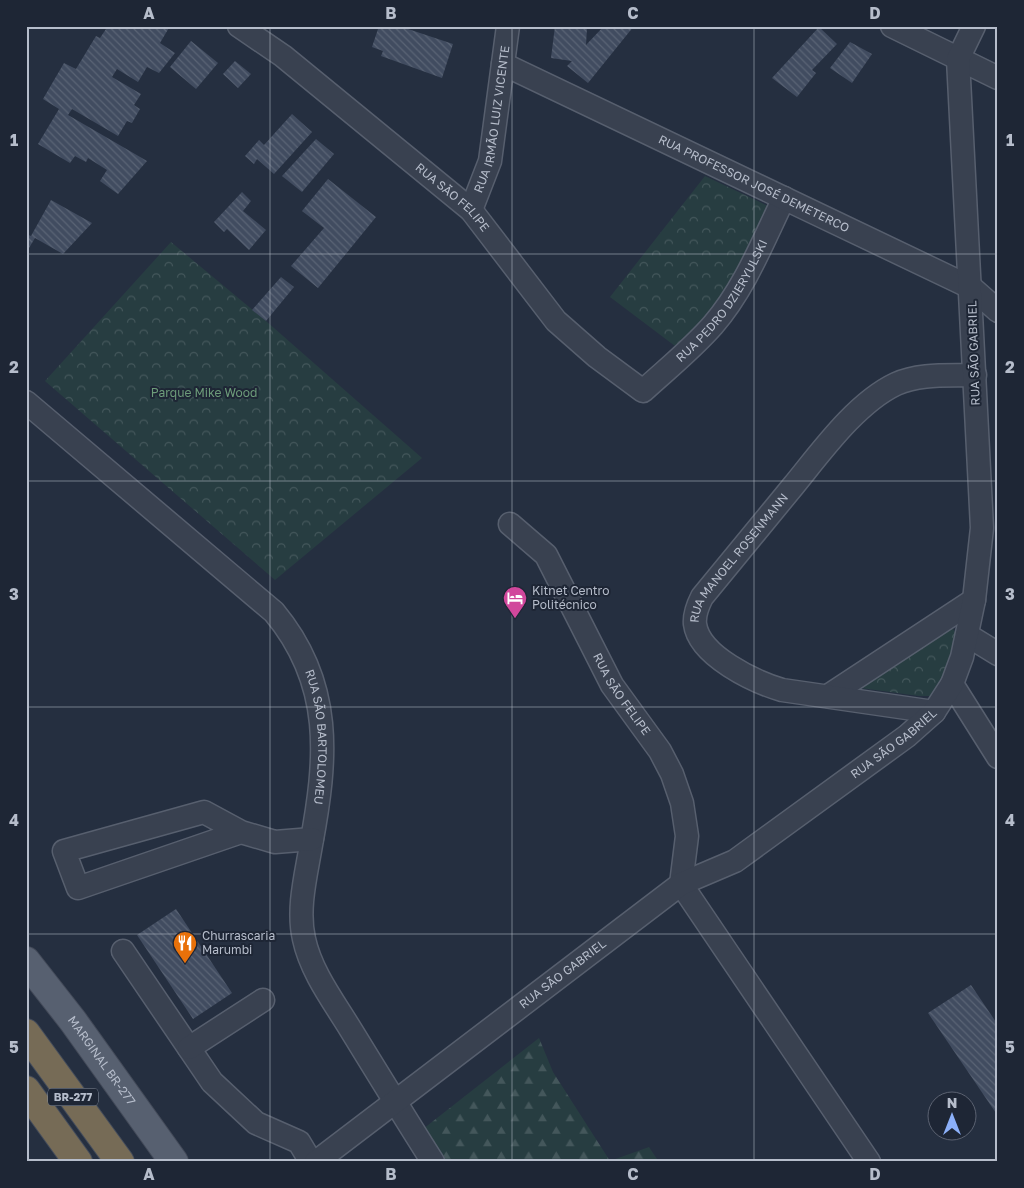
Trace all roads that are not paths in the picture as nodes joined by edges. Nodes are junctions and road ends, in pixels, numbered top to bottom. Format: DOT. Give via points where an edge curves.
graph roads {
  1 [pos="239,26"];
  2 [pos="508,26"];
  3 [pos="892,26"];
  4 [pos="974,26"];
  5 [pos="958,59"];
  6 [pos="504,64"];
  7 [pos="998,78"];
  8 [pos="784,198"];
  9 [pos="472,210"];
  10 [pos="972,288"];
  11 [pos="998,311"];
  12 [pos="975,375"];
  13 [pos="643,391"];
  14 [pos="26,402"];
  15 [pos="510,524"];
  16 [pos="990,532"];
  17 [pos="974,600"];
  18 [pos="967,635"];
  19 [pos="998,654"];
  20 [pos="952,684"];
  21 [pos="828,696"];
  22 [pos="934,712"];
  23 [pos="998,756"];
  24 [pos="241,832"];
  25 [pos="312,838"];
  26 [pos="681,884"];
  27 [pos="123,951"];
  28 [pos="26,961"];
  29 [pos="263,1000"];
  30 [pos="26,1033"];
  31 [pos="189,1048"];
  32 [pos="26,1090"];
  33 [pos="396,1102"];
  34 [pos="78,1162"];
  35 [pos="120,1162"];
  36 [pos="174,1162"];
  37 [pos="311,1162"];
  38 [pos="316,1162"];
  39 [pos="433,1162"];
  40 [pos="869,1162"];
  1 -- 9 [label="street, RUA SÃO FELIPE" via="283,56"];
  2 -- 6 [label="street, RUA IRMÃO LUIZ VICENTE"];
  3 -- 5 [label="street"];
  4 -- 5 [label="street"];
  5 -- 7 [label="street"];
  5 -- 10 [label="street, RUA SÃO GABRIEL"];
  6 -- 8 [label="street, RUA PROFESSOR JOSÉ DEMETERCO"];
  6 -- 9 [label="street, RUA IRMÃO LUIZ VICENTE" via="490,161"];
  8 -- 10 [label="street, RUA PROFESSOR JOSÉ DEMETERCO"];
  8 -- 13 [label="street, RUA PEDRO DZIERYULSKI" via="750,270 728,305 692,347"];
  9 -- 13 [label="street, RUA SÃO FELIPE" via="556,321"];
  10 -- 11 [label="street, RUA PROFESSOR JOSÉ DEMETERCO"];
  10 -- 12 [label="street, RUA SÃO GABRIEL"];
  12 -- 16 [label="street, RUA SÃO GABRIEL"];
  12 -- 21 [label="street, RUA MANOEL ROSENMANN" via="909,379 877,396 823,449 698,605 695,624 698,633 730,666 773,687"];
  14 -- 25 [label="street, RUA SÃO BARTOLOMEU" via="255,594 292,633 315,683 320,714 322,766"];
  15 -- 26 [label="street, RUA SÃO FELIPE" via="546,555 612,685 660,751 672,774 682,803 687,836"];
  16 -- 17 [label="street, RUA SÃO GABRIEL"];
  17 -- 18 [label="street, RUA SÃO GABRIEL"];
  17 -- 21 [label="street"];
  18 -- 19 [label="street"];
  18 -- 20 [label="street, RUA SÃO GABRIEL"];
  20 -- 22 [label="street, RUA SÃO GABRIEL"];
  20 -- 23 [label="street"];
  21 -- 22 [label="street, RUA MANOEL ROSENMANN"];
  22 -- 26 [label="street, RUA SÃO GABRIEL" via="907,736 735,861"];
  24 -- 24 [label="street" via="78,888 64,851 204,812"];
  24 -- 25 [label="street" via="275,842"];
  25 -- 33 [label="street, RUA SÃO BARTOLOMEU" via="302,901 304,939 313,966"];
  26 -- 33 [label="street, RUA SÃO GABRIEL"];
  26 -- 40 [label="street"];
  27 -- 31 [label="street"];
  28 -- 36 [label="main road, MARGINAL BR-277"];
  29 -- 31 [label="street"];
  30 -- 35 [label="highway, BR-277"];
  31 -- 37 [label="street" via="212,1082 256,1123 299,1142"];
  32 -- 34 [label="highway, BR-277"];
  33 -- 38 [label="street, RUA SÃO GABRIEL"];
  33 -- 39 [label="street, RUA SÃO BARTOLOMEU"];
}
